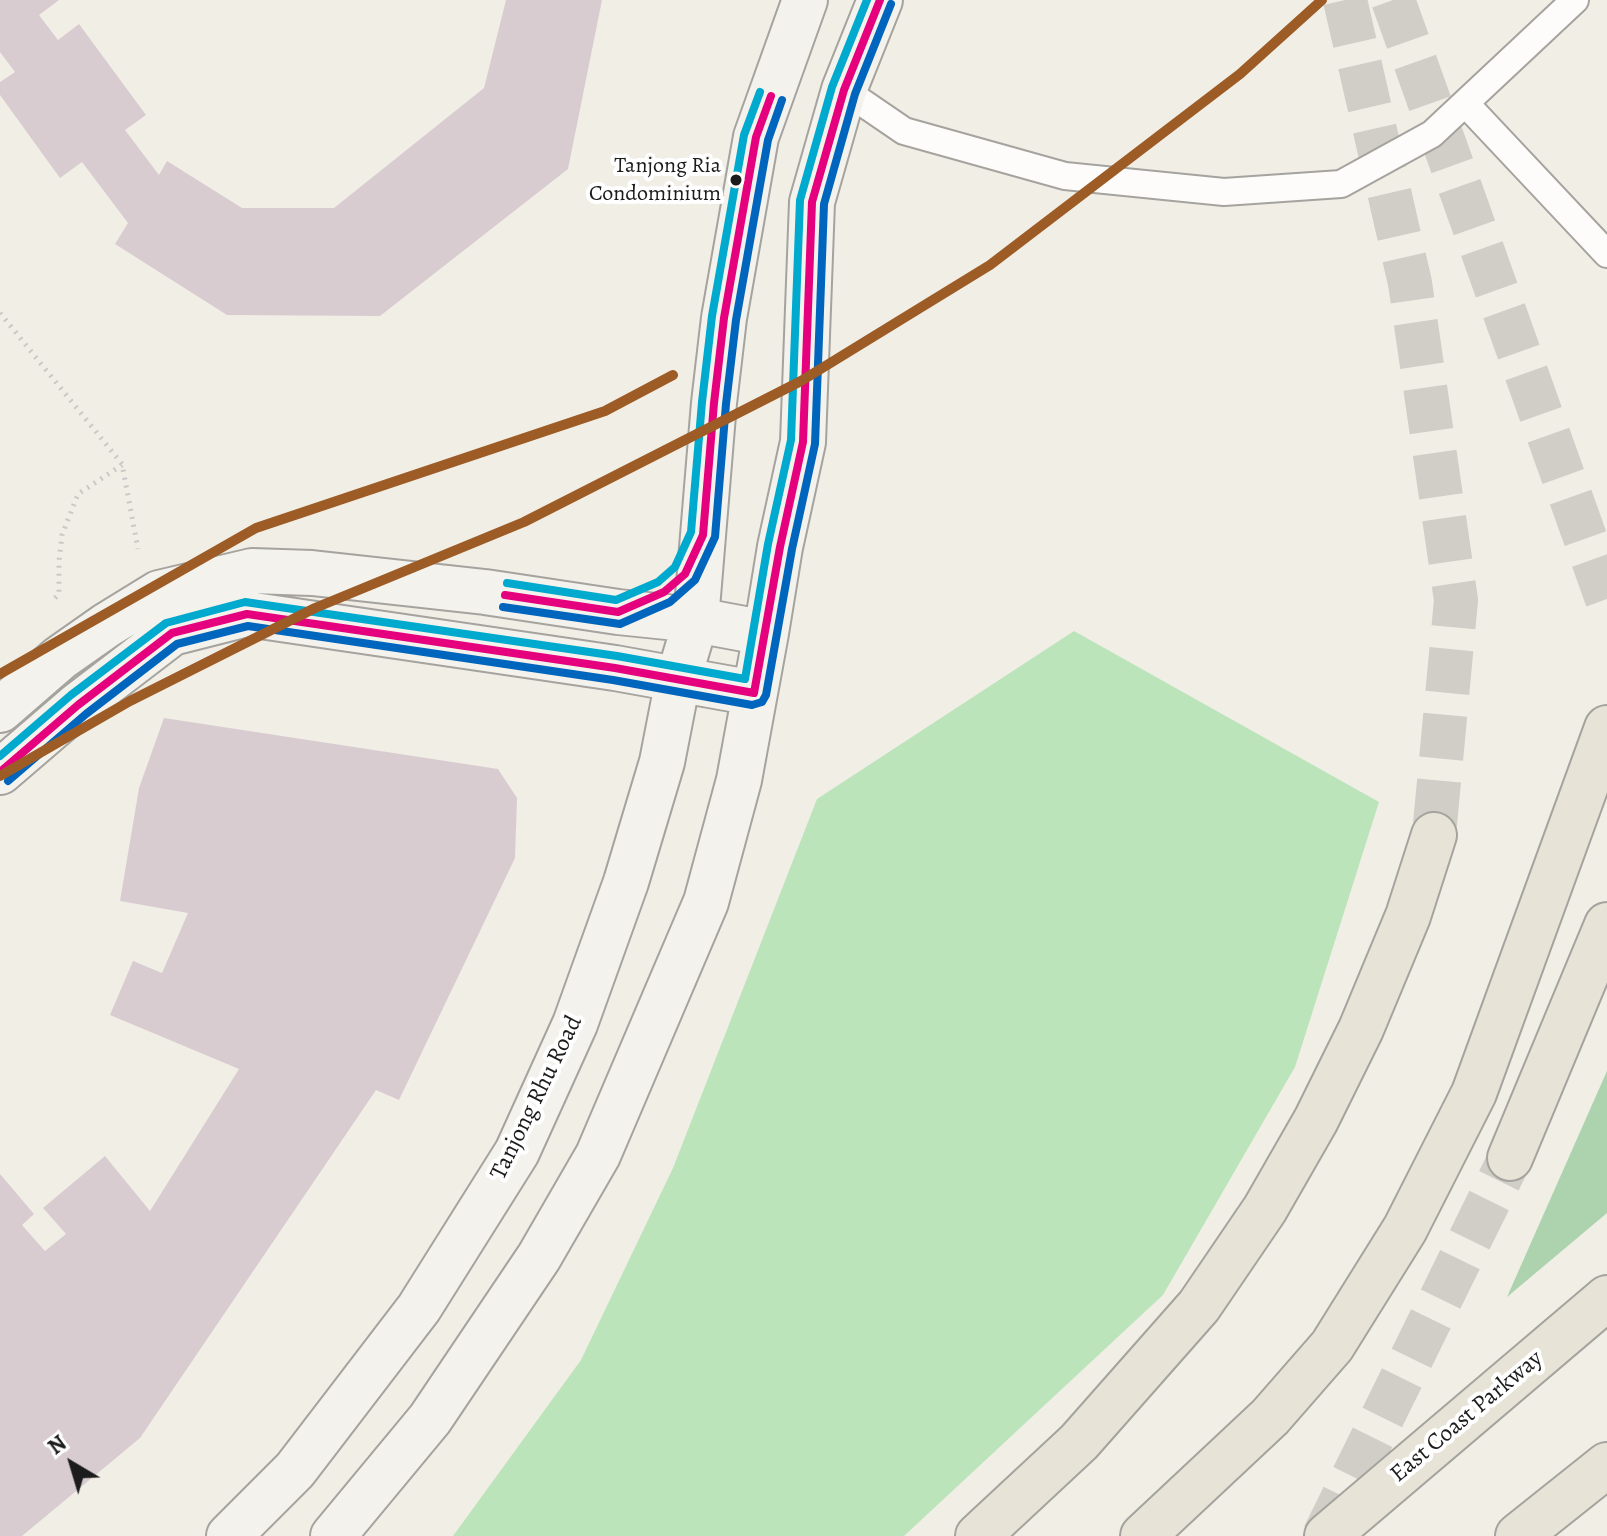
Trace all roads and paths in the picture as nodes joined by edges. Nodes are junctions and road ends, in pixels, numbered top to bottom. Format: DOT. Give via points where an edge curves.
graph roads {
  1 [pos="805,0"];
  2 [pos="880,0"];
  3 [pos="1575,0"];
  4 [pos="844,90"];
  5 [pos="1465,103"];
  6 [pos="1607,254"];
  7 [pos="0,313"];
  8 [pos="122,464"];
  9 [pos="703,535"];
  10 [pos="252,571"];
  11 [pos="159,593"];
  12 [pos="59,594"];
  13 [pos="618,612"];
  14 [pos="247,614"];
  15 [pos="696,620"];
  16 [pos="766,633"];
  17 [pos="678,680"];
  18 [pos="754,693"];
  19 [pos="0,710"];
  20 [pos="1607,728"];
  21 [pos="0,772"];
  22 [pos="1434,835"];
  23 [pos="1605,934"];
  24 [pos="1510,1158"];
  25 [pos="1607,1298"];
  26 [pos="1607,1465"];
  27 [pos="229,1536"];
  28 [pos="333,1536"];
  29 [pos="978,1536"];
  30 [pos="1143,1536"];
  31 [pos="1327,1536"];
  32 [pos="1518,1536"];
  1 -- 9 [label="street, Tanjong Rhu Road" via="756,137 724,318"];
  2 -- 4 [label="street"];
  3 -- 5 [label="lane"];
  4 -- 5 [label="lane" via="904,131 1065,176 1224,192 1341,184 1432,134"];
  4 -- 16 [label="street" via="812,202 803,442"];
  5 -- 6 [label="lane"];
  7 -- 8 [label="path"];
  8 -- 11 [label="path" via="141,563"];
  8 -- 12 [label="path" via="78,494 62,535"];
  9 -- 13 [label="street, Tanjong Rhu Road" via="685,574 664,592"];
  9 -- 15 [label="street, Tanjong Rhu Road"];
  10 -- 11 [label="street"];
  10 -- 13 [label="street" via="379,579"];
  10 -- 14 [label="street"];
  11 -- 19 [label="street" via="60,658"];
  13 -- 15 [label="street"];
  14 -- 17 [label="street"];
  14 -- 21 [label="street" via="172,633"];
  15 -- 16 [label="street"];
  15 -- 17 [label="street, Tanjong Rhu Road"];
  16 -- 18 [label="street"];
  17 -- 18 [label="street"];
  17 -- 27 [label="street, Tanjong Rhu Road" via="662,762 626,882 575,1024 517,1152 419,1308 295,1470"];
  18 -- 28 [label="street" via="739,780 706,902 598,1155 539,1257 430,1419"];
  20 -- 30 [label="highway" via="1474,1093 1405,1229 1332,1346 1270,1417"];
  22 -- 29 [label="highway" via="1408,916 1361,1029 1265,1209 1199,1306 1079,1442"];
  23 -- 24 [label="highway"];
  25 -- 31 [label="highway, East Coast Parkway"];
  26 -- 32 [label="highway"];
}
